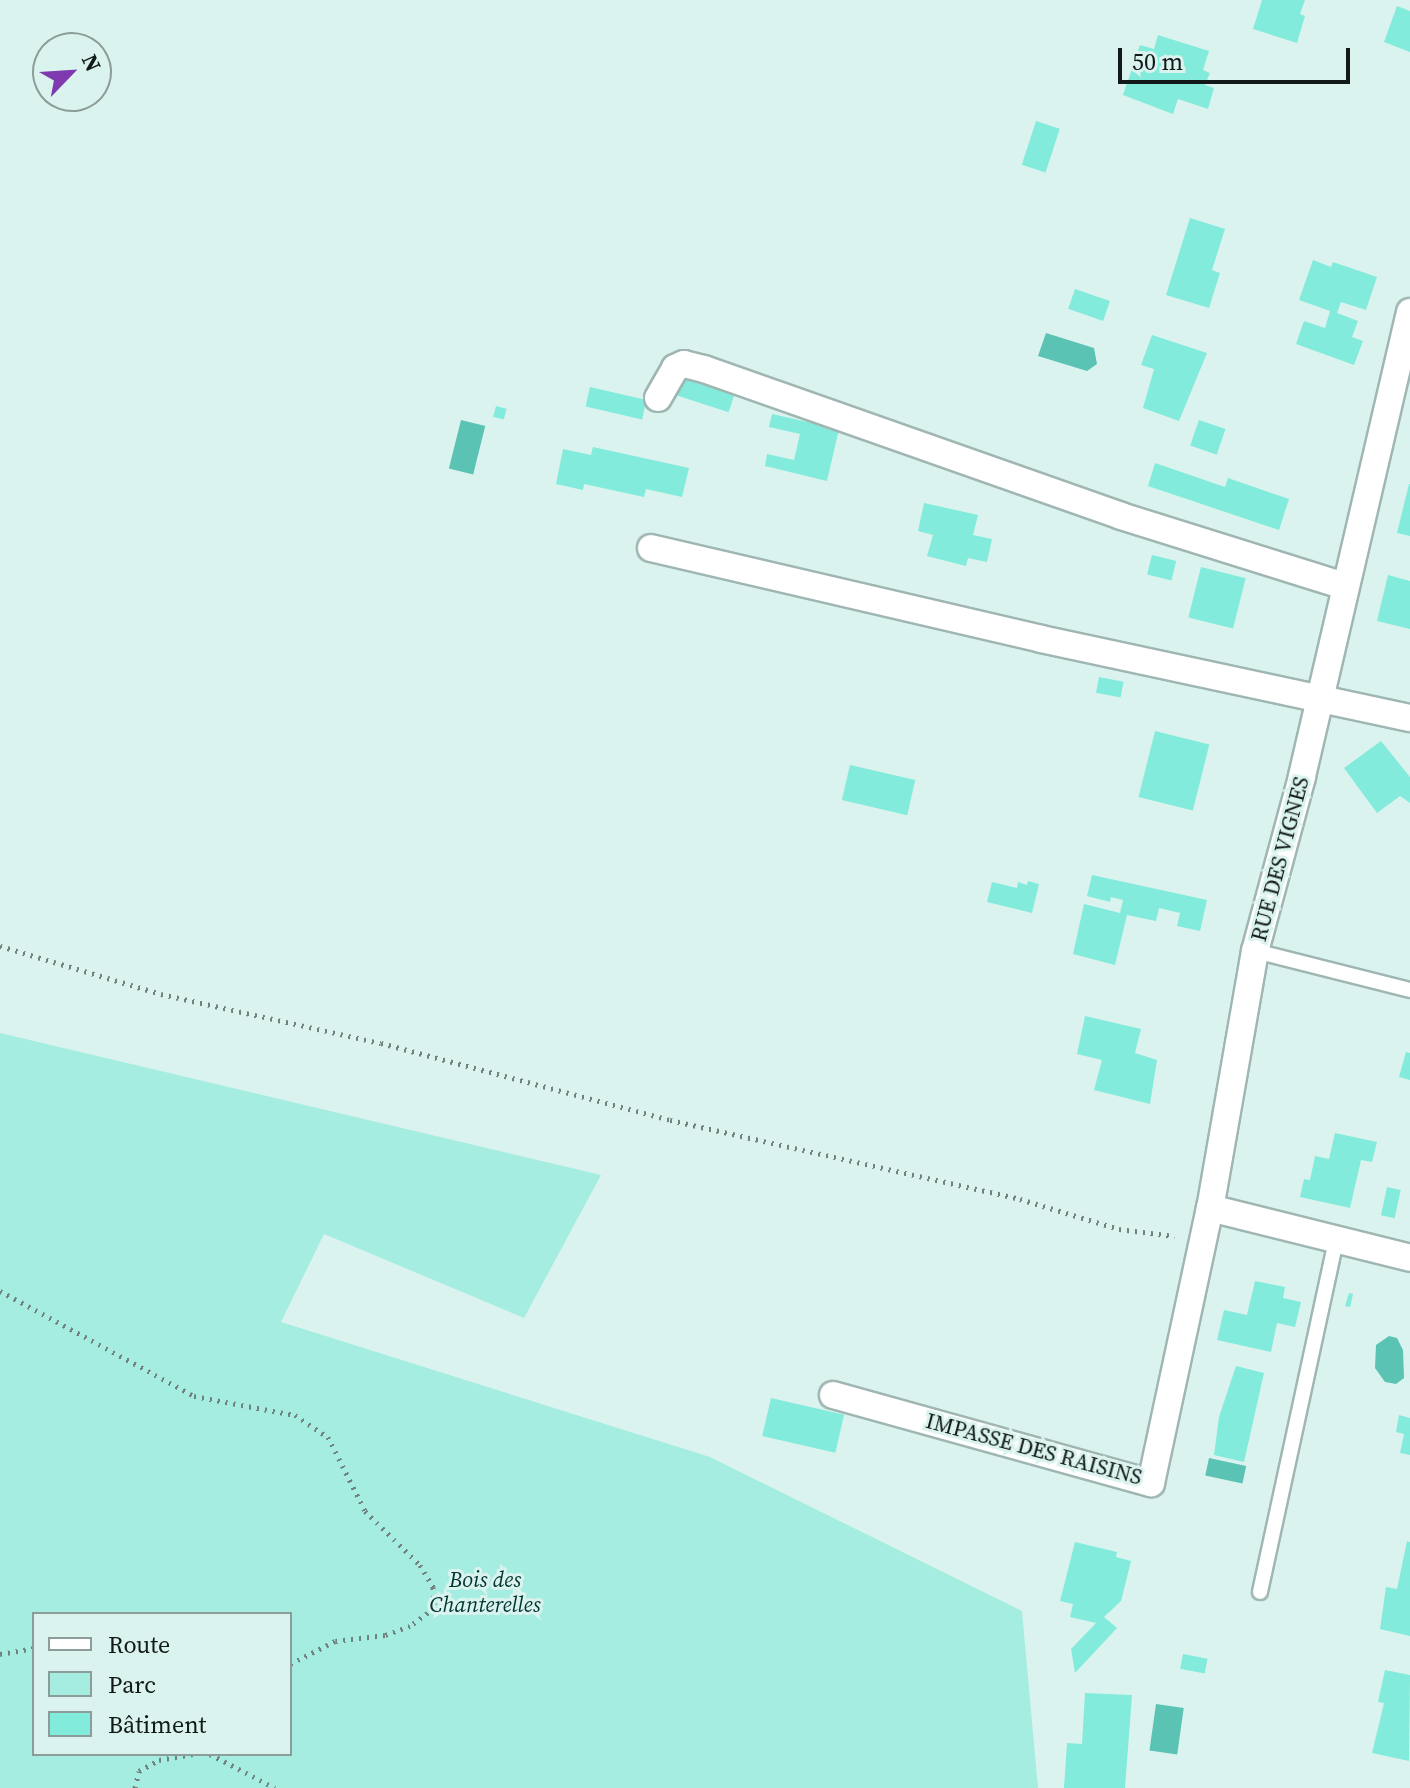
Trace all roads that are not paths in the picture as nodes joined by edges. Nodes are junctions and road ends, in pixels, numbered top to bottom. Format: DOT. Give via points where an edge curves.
graph roads {
  1 [pos="1410,312"];
  2 [pos="658,398"];
  3 [pos="651,548"];
  4 [pos="1345,586"];
  5 [pos="1318,700"];
  6 [pos="1410,718"];
  7 [pos="1255,951"];
  8 [pos="1410,990"];
  9 [pos="1210,1208"];
  10 [pos="1336,1241"];
  11 [pos="1410,1258"];
  12 [pos="833,1395"];
  13 [pos="1260,1592"];
  1 -- 4 [label="street, RUE DES VIGNES"];
  2 -- 4 [label="street" via="675,368 684,364 704,369 1121,516"];
  3 -- 5 [label="street"];
  4 -- 5 [label="street, RUE DES VIGNES"];
  5 -- 6 [label="street"];
  5 -- 7 [label="street, RUE DES VIGNES"];
  7 -- 8 [label="lane"];
  7 -- 9 [label="street, RUE DES VIGNES"];
  9 -- 10 [label="street"];
  9 -- 12 [label="street, IMPASSE DES RAISINS" via="1151,1483"];
  10 -- 11 [label="street"];
  10 -- 13 [label="lane"];
}
